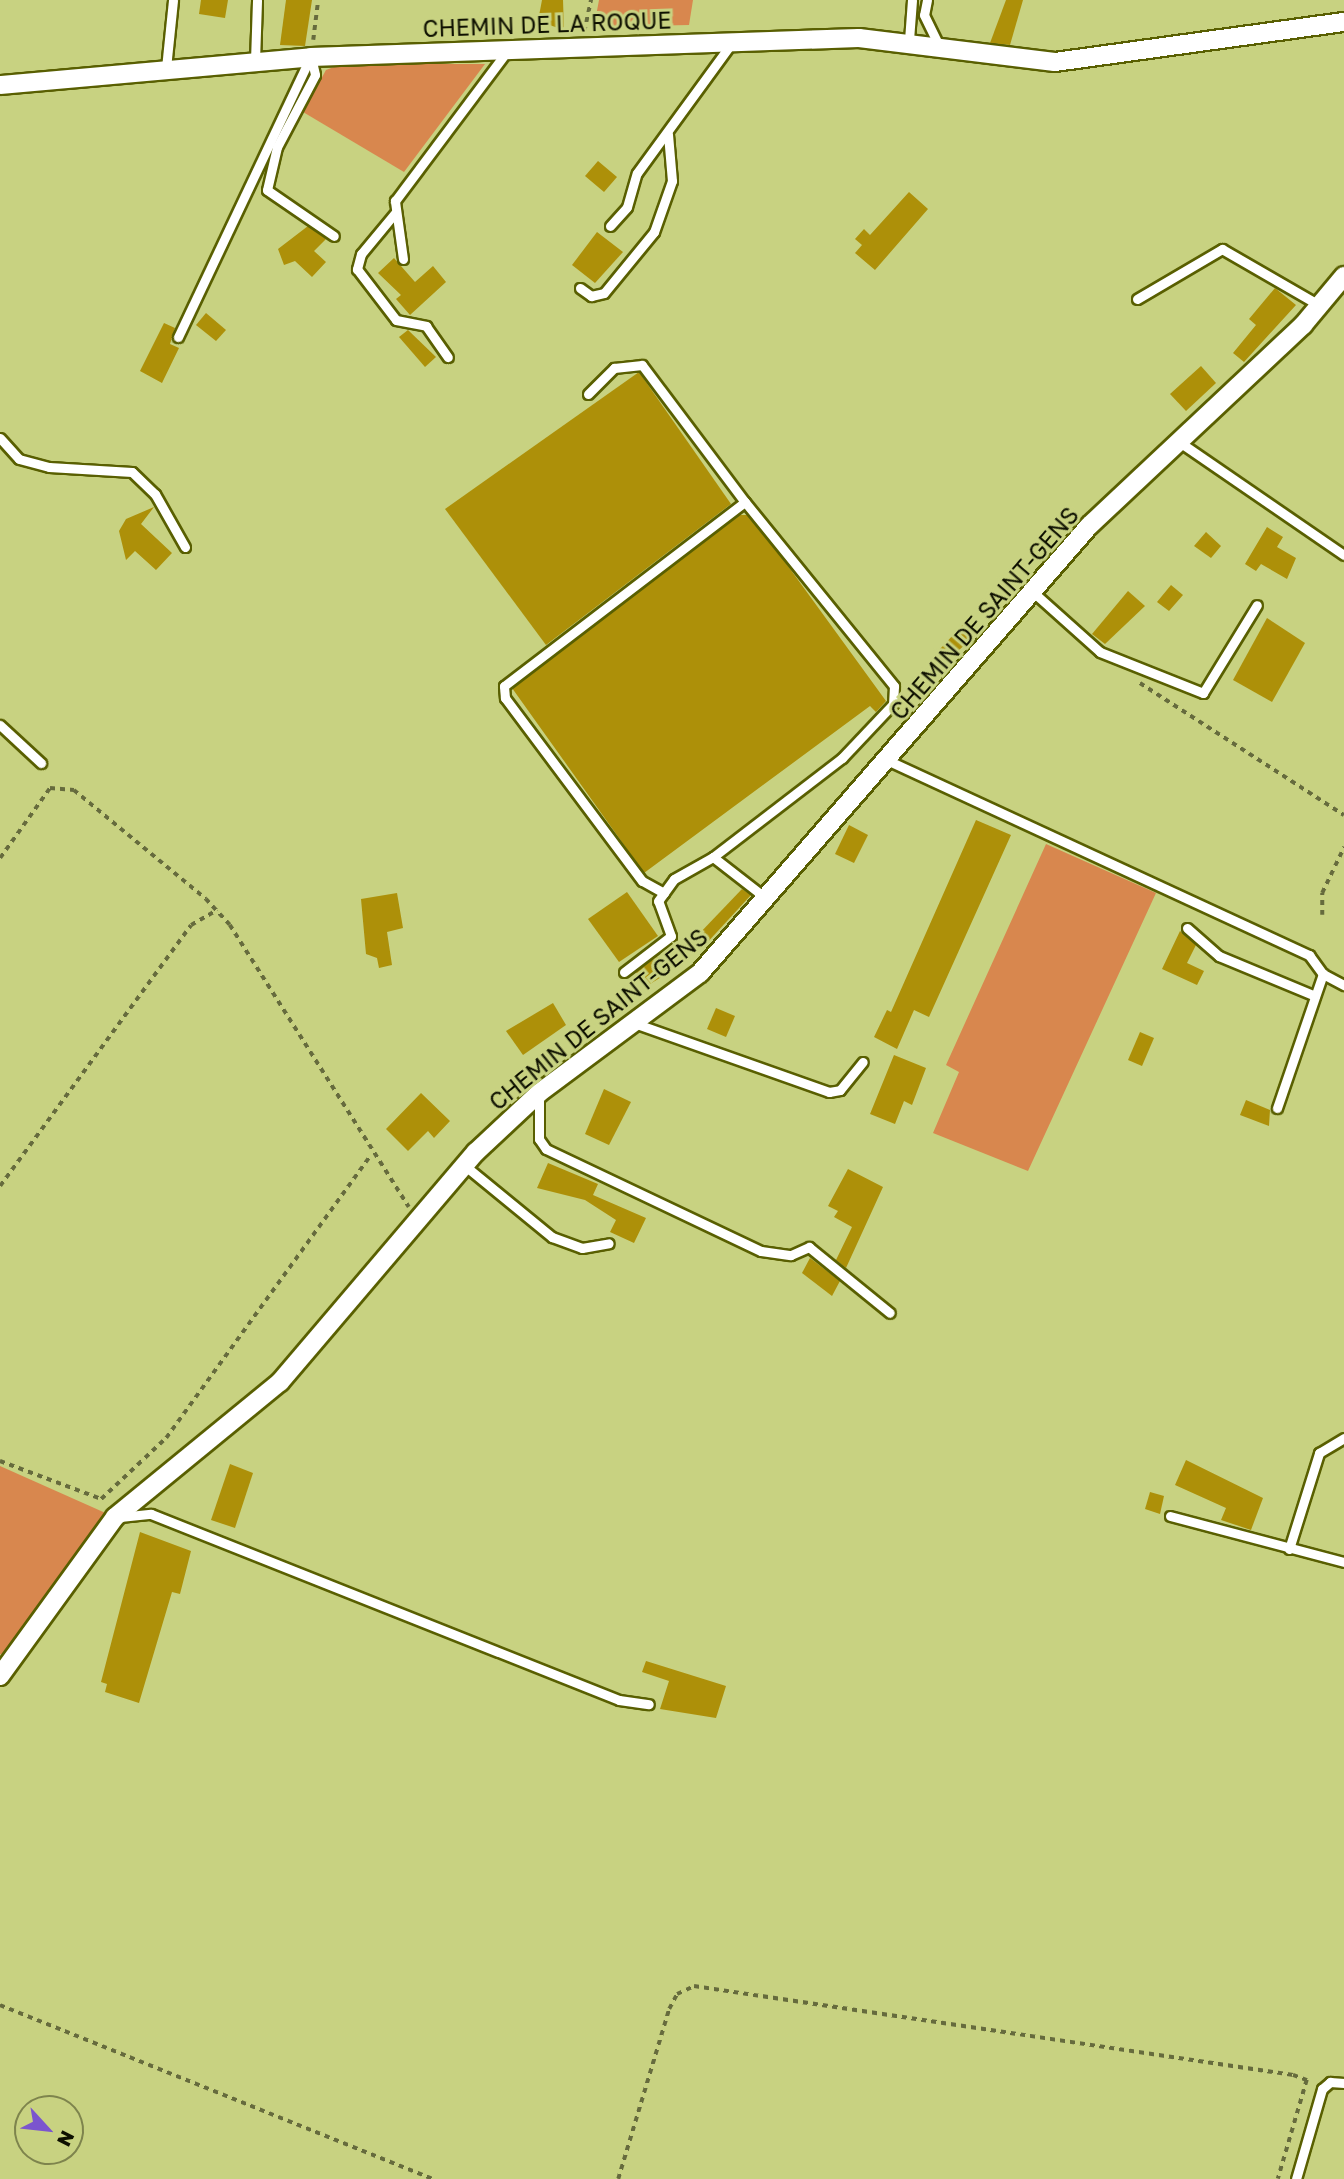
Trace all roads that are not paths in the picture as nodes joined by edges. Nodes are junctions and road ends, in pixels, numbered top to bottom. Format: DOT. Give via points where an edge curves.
graph roads {
  1 [pos="173,0"];
  2 [pos="257,0"];
  3 [pos="912,0"];
  4 [pos="927,0"];
  5 [pos="1344,22"];
  6 [pos="909,40"];
  7 [pos="732,43"];
  8 [pos="939,46"];
  9 [pos="508,50"];
  10 [pos="311,57"];
  11 [pos="255,61"];
  12 [pos="166,68"];
  13 [pos="0,85"];
  14 [pos="668,132"];
  15 [pos="395,213"];
  16 [pos="610,226"];
  17 [pos="334,236"];
  18 [pos="403,259"];
  19 [pos="1344,276"];
  20 [pos="580,288"];
  21 [pos="1137,299"];
  22 [pos="1319,305"];
  23 [pos="178,337"];
  24 [pos="448,357"];
  25 [pos="588,394"];
  26 [pos="0,438"];
  27 [pos="1178,440"];
  28 [pos="745,502"];
  29 [pos="185,547"];
  30 [pos="1344,555"];
  31 [pos="1033,592"];
  32 [pos="1257,605"];
  33 [pos="0,725"];
  34 [pos="889,761"];
  35 [pos="41,763"];
  36 [pos="713,857"];
  37 [pos="664,893"];
  38 [pos="768,900"];
  39 [pos="1187,928"];
  40 [pos="624,972"];
  41 [pos="1322,974"];
  42 [pos="1344,985"];
  43 [pos="1315,996"];
  44 [pos="634,1023"];
  45 [pos="863,1062"];
  46 [pos="539,1093"];
  47 [pos="1277,1108"];
  48 [pos="464,1165"];
  49 [pos="609,1243"];
  50 [pos="890,1313"];
  51 [pos="1344,1438"];
  52 [pos="1170,1516"];
  53 [pos="115,1517"];
  54 [pos="1289,1549"];
  55 [pos="1344,1562"];
  56 [pos="1,1671"];
  57 [pos="649,1704"];
  58 [pos="1344,2083"];
  59 [pos="1296,2179"];
  1 -- 12 [label="lane"];
  2 -- 11 [label="lane"];
  3 -- 6 [label="lane"];
  4 -- 8 [label="lane" via="927,24"];
  5 -- 8 [label="street, CHEMIN DE LA ROQUE" via="1055,62"];
  6 -- 7 [label="street, CHEMIN DE LA ROQUE"];
  6 -- 8 [label="street, CHEMIN DE LA ROQUE"];
  7 -- 9 [label="street, CHEMIN DE LA ROQUE"];
  7 -- 14 [label="lane"];
  9 -- 10 [label="street, CHEMIN DE LA ROQUE"];
  9 -- 15 [label="lane" via="395,201"];
  10 -- 11 [label="street, CHEMIN DE LA ROQUE"];
  10 -- 17 [label="lane" via="315,75 277,147 267,190"];
  10 -- 23 [label="lane"];
  11 -- 12 [label="street, CHEMIN DE LA ROQUE"];
  12 -- 13 [label="street, CHEMIN DE LA ROQUE"];
  14 -- 16 [label="lane"];
  14 -- 20 [label="lane" via="672,181 654,232 604,293 591,296"];
  15 -- 18 [label="lane"];
  15 -- 24 [label="lane" via="360,254 357,269 396,320 426,326"];
  19 -- 22 [label="street, CHEMIN DE SAINT-GENS"];
  21 -- 22 [label="lane" via="1222,250"];
  22 -- 27 [label="street, CHEMIN DE SAINT-GENS"];
  25 -- 28 [label="lane" via="614,368 642,365"];
  26 -- 29 [label="lane" via="19,459 49,467 132,472 155,494"];
  27 -- 30 [label="lane"];
  27 -- 31 [label="street, CHEMIN DE SAINT-GENS" via="1089,526"];
  28 -- 36 [label="lane" via="758,510 894,687 893,704 842,758"];
  28 -- 37 [label="lane" via="504,686 505,698 642,881"];
  31 -- 32 [label="lane" via="1100,652 1202,693"];
  31 -- 34 [label="street, CHEMIN DE SAINT-GENS"];
  33 -- 35 [label="lane"];
  34 -- 38 [label="street, CHEMIN DE SAINT-GENS"];
  34 -- 41 [label="lane" via="1309,954"];
  36 -- 37 [label="lane" via="674,879"];
  36 -- 38 [label="lane"];
  37 -- 40 [label="lane" via="659,901 671,936"];
  38 -- 44 [label="street, CHEMIN DE SAINT-GENS" via="700,973"];
  39 -- 43 [label="lane" via="1219,956"];
  41 -- 42 [label="lane"];
  41 -- 43 [label="lane"];
  43 -- 47 [label="lane"];
  44 -- 45 [label="lane" via="829,1093 840,1090"];
  44 -- 46 [label="street, CHEMIN DE SAINT-GENS"];
  46 -- 48 [label="street, CHEMIN DE SAINT-GENS"];
  46 -- 50 [label="lane" via="539,1139 545,1149 761,1251 791,1255 809,1247"];
  48 -- 49 [label="lane" via="552,1237 582,1248"];
  48 -- 53 [label="street, CHEMIN DE SAINT-GENS" via="280,1382"];
  51 -- 54 [label="lane" via="1319,1453"];
  52 -- 54 [label="lane"];
  53 -- 56 [label="street, CHEMIN DE SAINT-GENS"];
  53 -- 57 [label="lane" via="151,1514 619,1700"];
  54 -- 55 [label="lane"];
  58 -- 59 [label="lane" via="1330,2082 1322,2090"];
}
